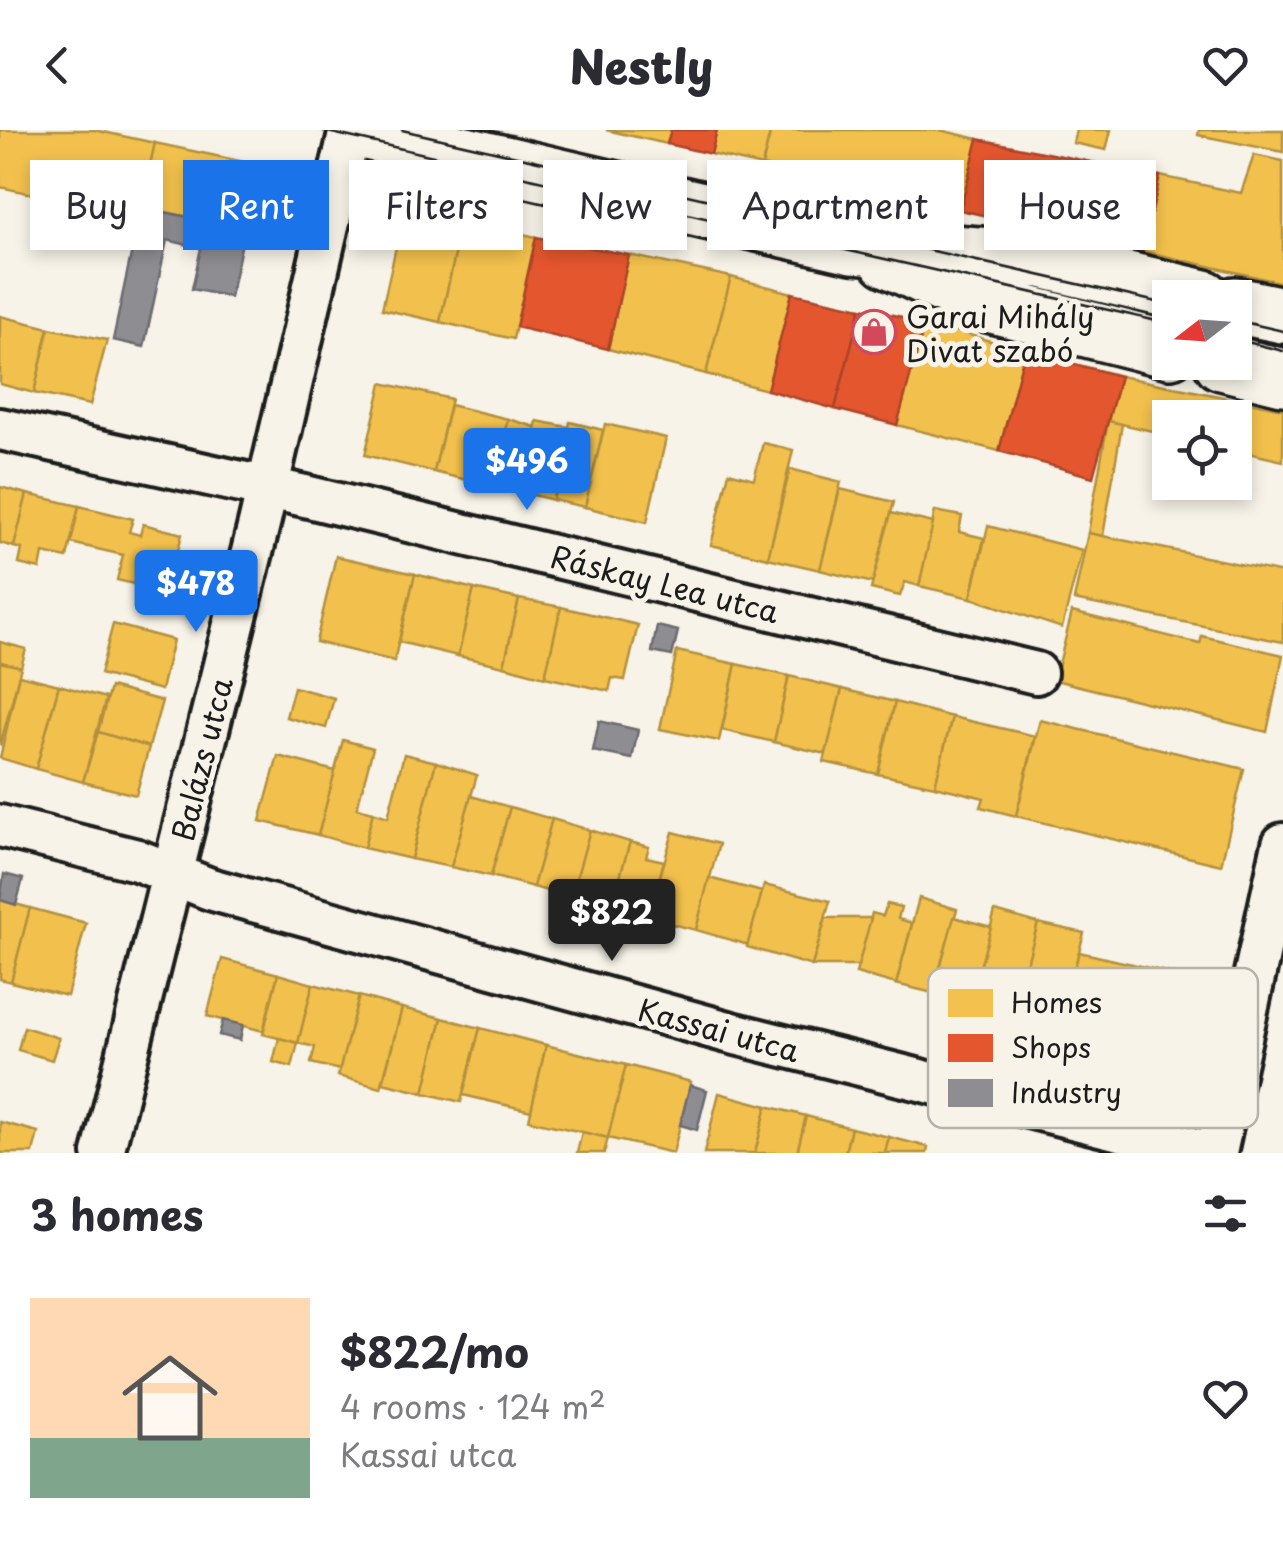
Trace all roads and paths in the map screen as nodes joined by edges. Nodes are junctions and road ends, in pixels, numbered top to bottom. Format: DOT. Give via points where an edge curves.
graph roads {
  1 [pos="350,130"];
  2 [pos="358,130"];
  3 [pos="707,211"];
  4 [pos="863,250"];
  5 [pos="915,250"];
  6 [pos="1152,286"];
  7 [pos="1252,308"];
  8 [pos="1283,315"];
  9 [pos="1152,345"];
  10 [pos="1252,369"];
  11 [pos="1283,376"];
  12 [pos="0,428"];
  13 [pos="266,489"];
  14 [pos="1036,673"];
  15 [pos="0,826"];
  16 [pos="1283,844"];
  17 [pos="172,875"];
  18 [pos="1255,968"];
  19 [pos="928,1082"];
  20 [pos="1114,1128"];
  21 [pos="1220,1128"];
  22 [pos="103,1153"];
  23 [pos="1214,1153"];
  1 -- 13 [label="street, Balázs utca"];
  2 -- 3 [label="street"];
  4 -- 9 [label="street" via="978,301"];
  5 -- 6 [label="street" via="1042,260"];
  7 -- 8 [label="street"];
  10 -- 11 [label="street"];
  12 -- 13 [label="street, Ráskay Lea utca"];
  13 -- 14 [label="street, Ráskay Lea utca"];
  13 -- 17 [label="street, Balázs utca"];
  15 -- 17 [label="street, Kassai utca"];
  16 -- 18 [label="street"];
  17 -- 19 [label="street, Kassai utca"];
  17 -- 22 [label="street, Balázs utca"];
  20 -- 23 [label="street, Kassai utca"];
  21 -- 23 [label="street"];
}
